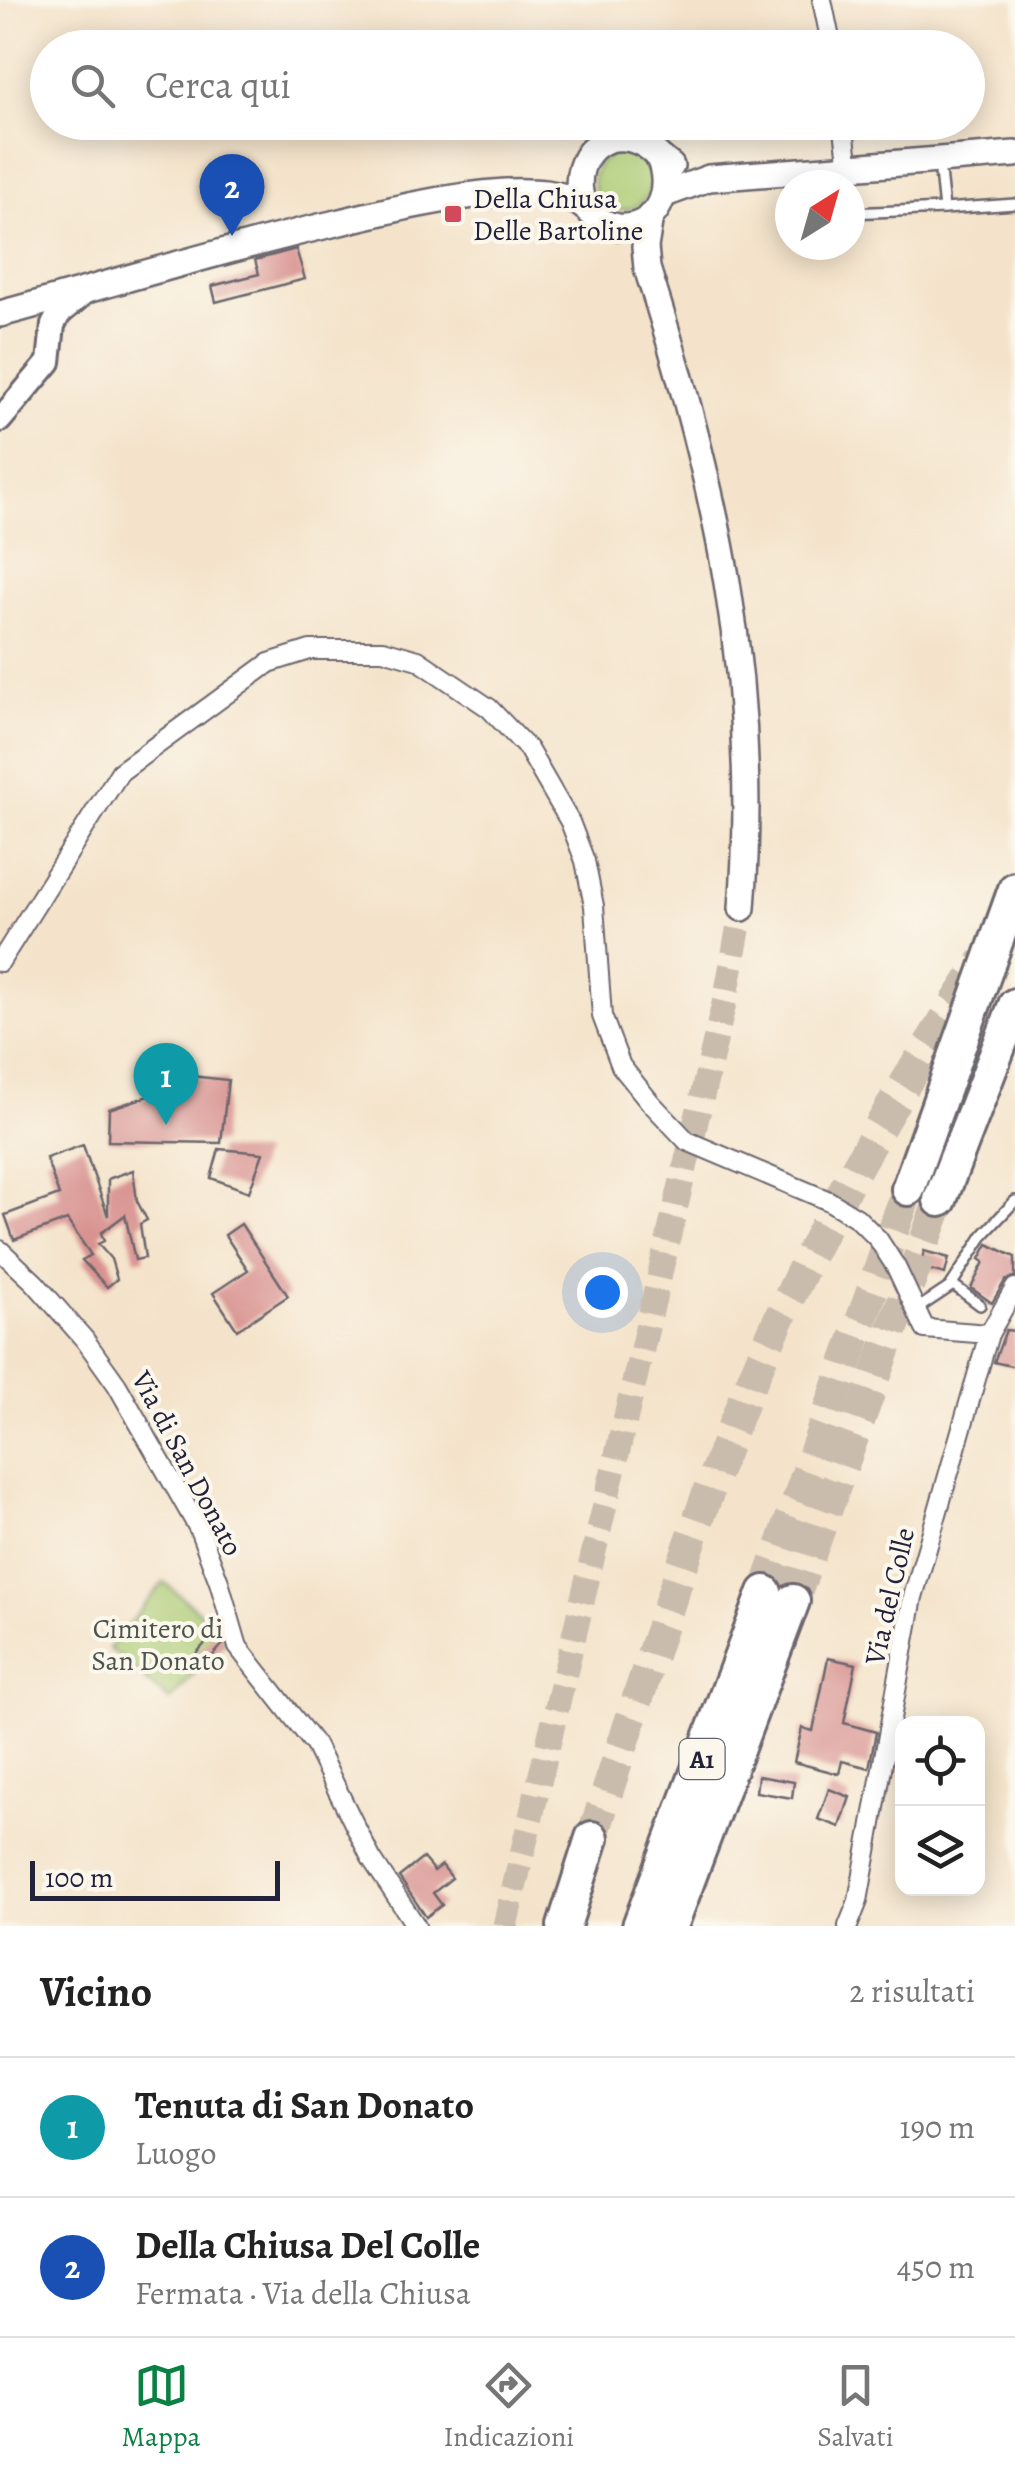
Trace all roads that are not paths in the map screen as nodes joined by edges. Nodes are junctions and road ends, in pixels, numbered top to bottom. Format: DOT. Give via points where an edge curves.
graph roads {
  1 [pos="822,0"];
  2 [pos="828,30"];
  3 [pos="613,140"];
  4 [pos="631,140"];
  5 [pos="844,140"];
  6 [pos="1015,154"];
  7 [pos="659,158"];
  8 [pos="938,160"];
  9 [pos="848,168"];
  10 [pos="580,169"];
  11 [pos="709,178"];
  12 [pos="526,191"];
  13 [pos="664,194"];
  14 [pos="1015,204"];
  15 [pos="585,207"];
  16 [pos="944,209"];
  17 [pos="865,212"];
  18 [pos="650,216"];
  19 [pos="609,225"];
  20 [pos="647,268"];
  21 [pos="86,290"];
  22 [pos="6,313"];
  23 [pos="39,376"];
  24 [pos="0,420"];
  25 [pos="1015,889"];
  26 [pos="742,908"];
  27 [pos="0,962"];
  28 [pos="1015,1005"];
  29 [pos="908,1189"];
  30 [pos="940,1200"];
  31 [pos="1015,1201"];
  32 [pos="0,1250"];
  33 [pos="952,1284"];
  34 [pos="1013,1297"];
  35 [pos="980,1305"];
  36 [pos="914,1310"];
  37 [pos="989,1334"];
  38 [pos="592,1838"];
  39 [pos="416,1926"];
  40 [pos="564,1926"];
  41 [pos="639,1926"];
  42 [pos="671,1926"];
  43 [pos="848,1926"];
  1 -- 2 [label="street"];
  3 -- 10 [label="main road" via="597,146"];
  4 -- 7 [label="main road"];
  5 -- 9 [label="street"];
  6 -- 8 [label="main road"];
  7 -- 11 [label="main road"];
  7 -- 13 [label="main road"];
  8 -- 9 [label="main road"];
  8 -- 16 [label="lane"];
  9 -- 11 [label="main road"];
  10 -- 12 [label="main road"];
  10 -- 15 [label="main road"];
  11 -- 13 [label="main road"];
  12 -- 15 [label="main road"];
  12 -- 21 [label="main road" via="408,206"];
  13 -- 18 [label="main road"];
  14 -- 16 [label="lane"];
  15 -- 19 [label="main road"];
  16 -- 17 [label="lane"];
  18 -- 19 [label="main road" via="628,226"];
  18 -- 20 [label="main road"];
  19 -- 20 [label="main road"];
  20 -- 26 [label="main road" via="706,467 729,585 747,768"];
  21 -- 22 [label="main road"];
  21 -- 23 [label="street" via="56,319"];
  22 -- 23 [label="street" via="32,322 42,338 46,360"];
  23 -- 24 [label="street"];
  25 -- 29 [label="highway"];
  27 -- 36 [label="street" via="120,772 269,663 310,650 382,650 418,660 489,708 528,749 570,822 594,906 602,1016 631,1078 688,1140 857,1218 896,1267"];
  28 -- 30 [label="highway"];
  31 -- 33 [label="lane"];
  32 -- 39 [label="street, Via di San Donato" via="118,1385 199,1530 238,1647 315,1745 371,1858"];
  33 -- 35 [label="lane"];
  33 -- 36 [label="lane"];
  34 -- 37 [label="street, Via del Colle"];
  36 -- 37 [label="street" via="925,1329"];
  37 -- 43 [label="street, Via del Colle" via="913,1597 858,1902"];
  38 -- 40 [label="highway"];
  41 -- 42 [label="highway, A1" via="779,1597"];
}
